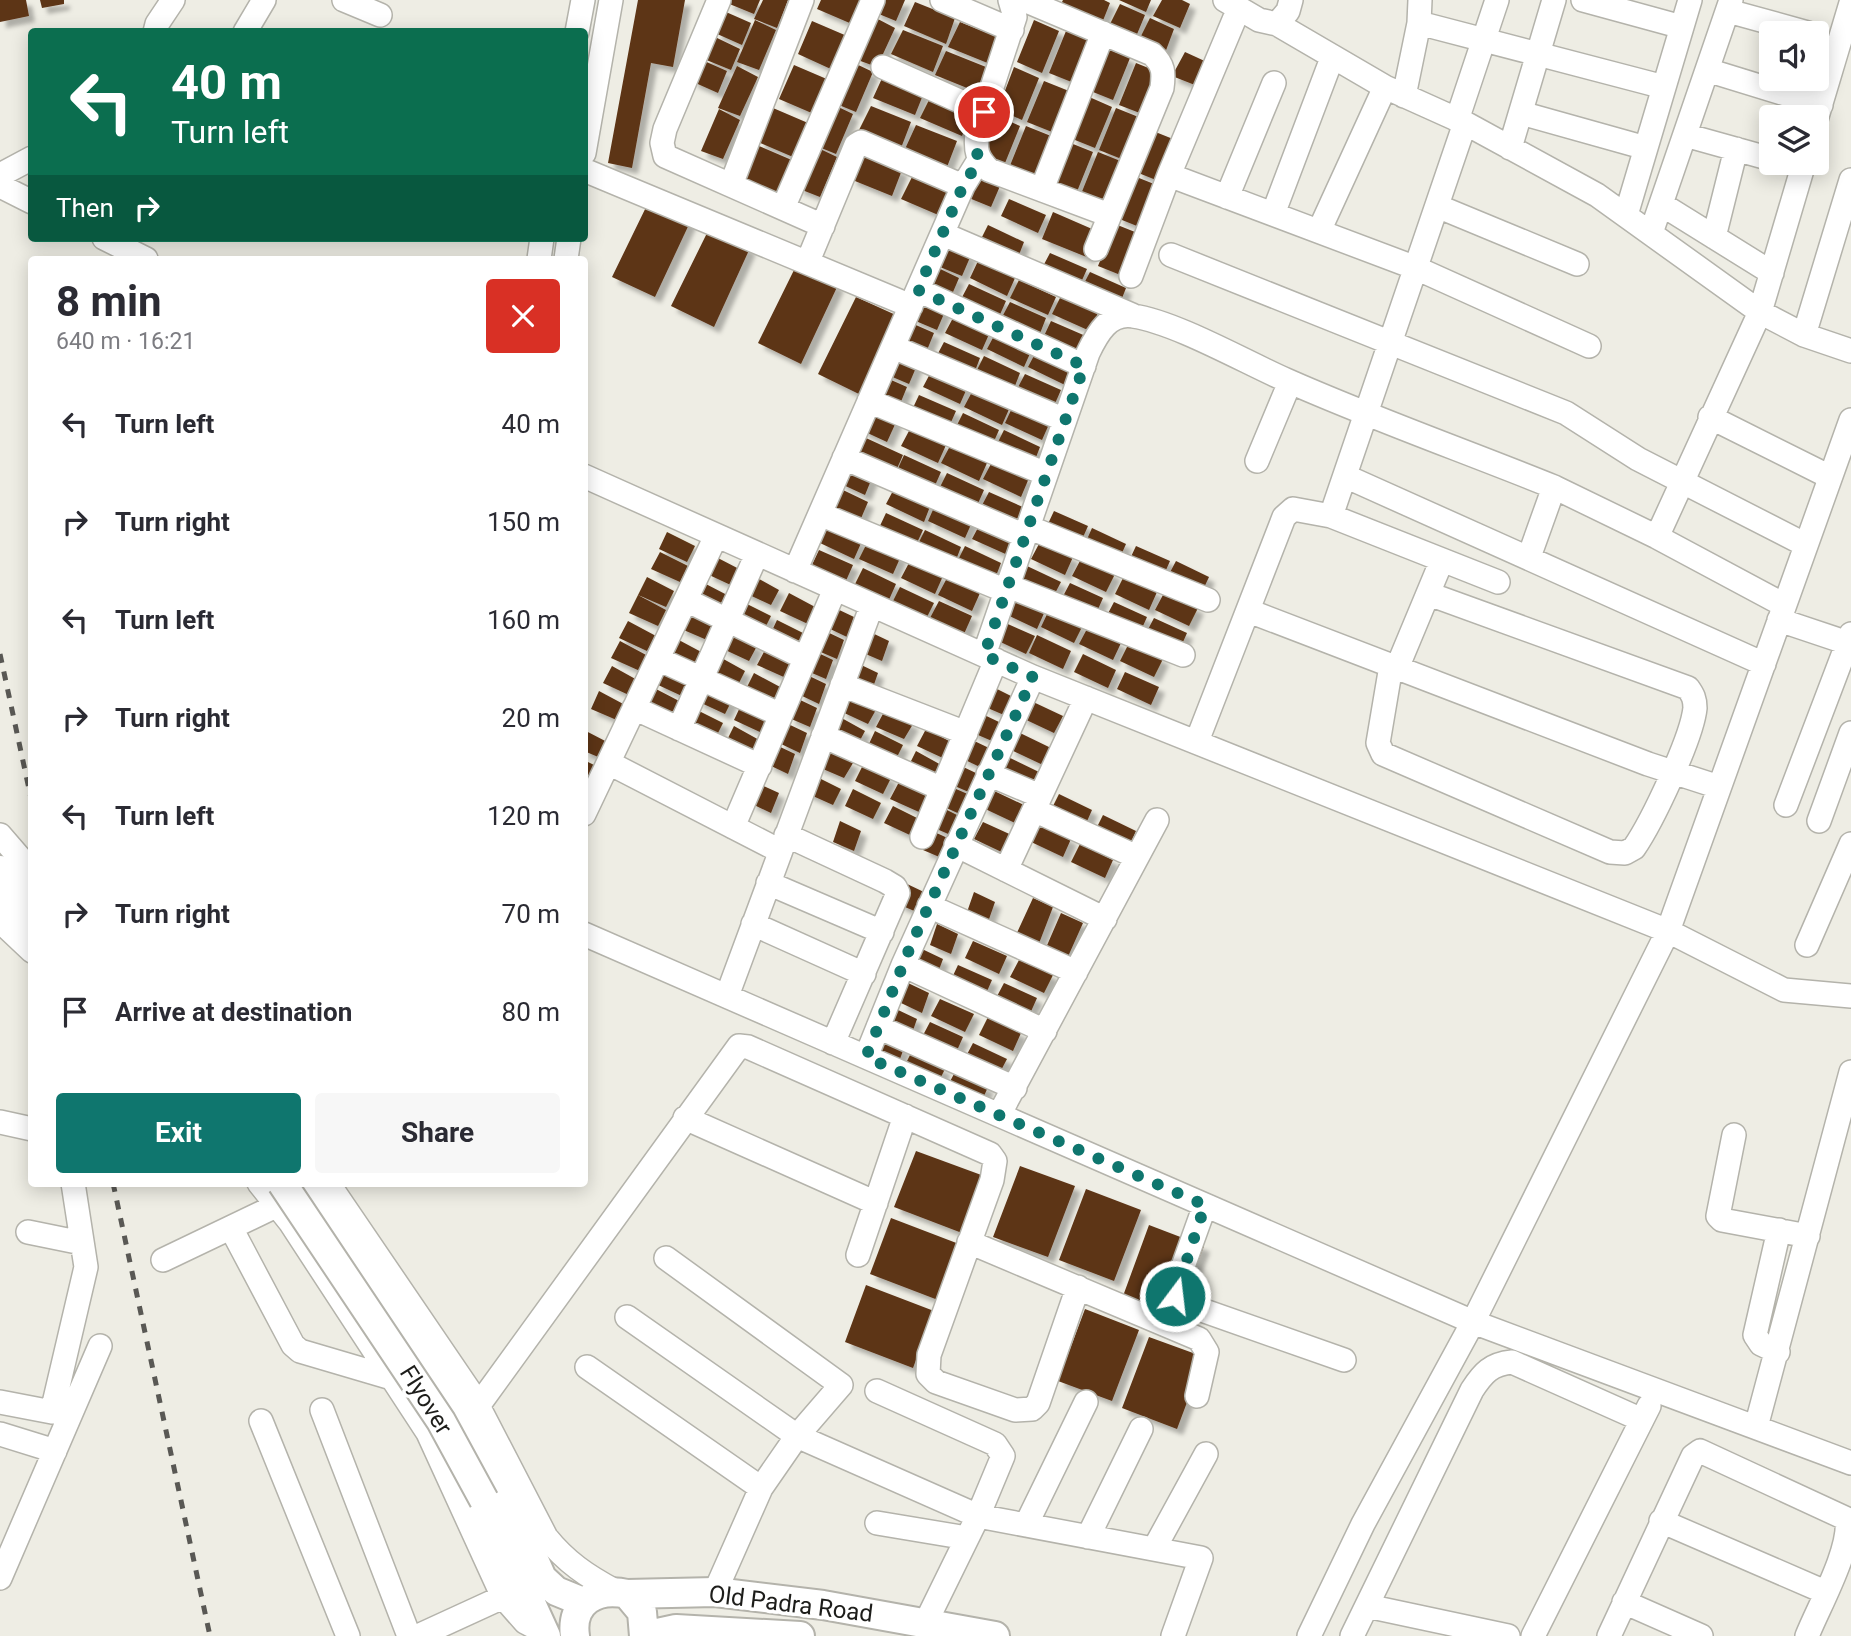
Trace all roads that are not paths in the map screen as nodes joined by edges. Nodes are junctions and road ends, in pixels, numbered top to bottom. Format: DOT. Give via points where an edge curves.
graph roads {
  1 [pos="173,0"];
  2 [pos="264,0"];
  3 [pos="344,0"];
  4 [pos="583,0"];
  5 [pos="611,0"];
  6 [pos="719,0"];
  7 [pos="802,0"];
  8 [pos="873,0"];
  9 [pos="942,0"];
  10 [pos="1010,0"];
  11 [pos="1024,0"];
  12 [pos="1291,0"];
  13 [pos="1420,0"];
  14 [pos="1497,0"];
  15 [pos="1554,0"];
  16 [pos="1583,0"];
  17 [pos="1690,0"];
  18 [pos="1851,3"];
  19 [pos="1232,4"];
  20 [pos="1729,6"];
  21 [pos="380,15"];
  22 [pos="1773,21"];
  23 [pos="1419,23"];
  24 [pos="1277,24"];
  25 [pos="1682,27"];
  26 [pos="156,28"];
  27 [pos="246,28"];
  28 [pos="578,28"];
  29 [pos="1012,30"];
  30 [pos="1103,33"];
  31 [pos="1829,39"];
  32 [pos="1483,41"];
  33 [pos="1839,42"];
  34 [pos="1539,52"];
  35 [pos="1332,58"];
  36 [pos="883,67"];
  37 [pos="1707,69"];
  38 [pos="1274,83"];
  39 [pos="1664,87"];
  40 [pos="1394,92"];
  41 [pos="1799,105"];
  42 [pos="1821,105"];
  43 [pos="984,112"];
  44 [pos="1521,113"];
  45 [pos="1461,122"];
  46 [pos="588,130"];
  47 [pos="1685,135"];
  48 [pos="1510,148"];
  49 [pos="1646,148"];
  50 [pos="1736,149"];
  51 [pos="1759,156"];
  52 [pos="28,160"];
  53 [pos="979,160"];
  54 [pos="588,172"];
  55 [pos="0,175"];
  56 [pos="1169,175"];
  57 [pos="1795,175"];
  58 [pos="1851,180"];
  59 [pos="731,185"];
  60 [pos="0,186"];
  61 [pos="963,186"];
  62 [pos="1041,188"];
  63 [pos="1227,197"];
  64 [pos="28,200"];
  65 [pos="1661,204"];
  66 [pos="1437,206"];
  67 [pos="783,208"];
  68 [pos="1273,214"];
  69 [pos="1109,215"];
  70 [pos="1626,215"];
  71 [pos="823,226"];
  72 [pos="1319,231"];
  73 [pos="1651,233"];
  74 [pos="943,234"];
  75 [pos="1714,237"];
  76 [pos="119,242"];
  77 [pos="1096,249"];
  78 [pos="1171,255"];
  79 [pos="141,256"];
  80 [pos="808,261"];
  81 [pos="1577,264"];
  82 [pos="1416,268"];
  83 [pos="1772,273"];
  84 [pos="1131,276"];
  85 [pos="915,298"];
  86 [pos="1760,312"];
  87 [pos="1132,315"];
  88 [pos="1804,335"];
  89 [pos="1390,343"];
  90 [pos="1589,346"];
  91 [pos="893,347"];
  92 [pos="1851,351"];
  93 [pos="1084,366"];
  94 [pos="1290,382"];
  95 [pos="869,401"];
  96 [pos="1367,412"];
  97 [pos="1710,416"];
  98 [pos="1851,419"];
  99 [pos="1065,420"];
  100 [pos="844,458"];
  101 [pos="1257,461"];
  102 [pos="1046,474"];
  103 [pos="1345,476"];
  104 [pos="588,477"];
  105 [pos="1830,477"];
  106 [pos="1681,481"];
  107 [pos="1554,487"];
  108 [pos="820,514"];
  109 [pos="1331,516"];
  110 [pos="1026,531"];
  111 [pos="716,536"];
  112 [pos="1657,537"];
  113 [pos="1806,545"];
  114 [pos="757,554"];
  115 [pos="1529,557"];
  116 [pos="1442,560"];
  117 [pos="795,571"];
  118 [pos="1498,582"];
  119 [pos="835,589"];
  120 [pos="1007,589"];
  121 [pos="1429,594"];
  122 [pos="686,600"];
  123 [pos="1208,600"];
  124 [pos="872,605"];
  125 [pos="1249,611"];
  126 [pos="1782,613"];
  127 [pos="727,620"];
  128 [pos="1850,640"];
  129 [pos="1183,655"];
  130 [pos="805,658"];
  131 [pos="990,658"];
  132 [pos="658,659"];
  133 [pos="1764,664"];
  134 [pos="1394,667"];
  135 [pos="1033,677"];
  136 [pos="701,679"];
  137 [pos="842,685"];
  138 [pos="1086,698"];
  139 [pos="634,708"];
  140 [pos="781,715"];
  141 [pos="679,729"];
  142 [pos="966,733"];
  143 [pos="1851,733"];
  144 [pos="823,736"];
  145 [pos="1197,741"];
  146 [pos="608,763"];
  147 [pos="760,766"];
  148 [pos="1673,772"];
  149 [pos="988,774"];
  150 [pos="1719,787"];
  151 [pos="942,789"];
  152 [pos="1037,803"];
  153 [pos="1786,805"];
  154 [pos="588,806"];
  155 [pos="1157,820"];
  156 [pos="1819,821"];
  157 [pos="733,827"];
  158 [pos="0,835"];
  159 [pos="922,837"];
  160 [pos="783,843"];
  161 [pos="1851,844"];
  162 [pos="956,845"];
  163 [pos="1138,857"];
  164 [pos="28,867"];
  165 [pos="0,870"];
  166 [pos="1006,870"];
  167 [pos="768,883"];
  168 [pos="28,896"];
  169 [pos="0,897"];
  170 [pos="929,905"];
  171 [pos="1105,919"];
  172 [pos="0,921"];
  173 [pos="28,922"];
  174 [pos="752,924"];
  175 [pos="1668,931"];
  176 [pos="882,932"];
  177 [pos="588,936"];
  178 [pos="1807,945"];
  179 [pos="28,947"];
  180 [pos="903,965"];
  181 [pos="1076,972"];
  182 [pos="864,974"];
  183 [pos="727,996"];
  184 [pos="1851,996"];
  185 [pos="877,1027"];
  186 [pos="1045,1031"];
  187 [pos="833,1043"];
  188 [pos="866,1057"];
  189 [pos="1851,1072"];
  190 [pos="1015,1088"];
  191 [pos="999,1115"];
  192 [pos="905,1116"];
  193 [pos="685,1118"];
  194 [pos="0,1122"];
  195 [pos="28,1128"];
  196 [pos="1734,1135"];
  197 [pos="74,1187"];
  198 [pos="264,1187"];
  199 [pos="295,1187"];
  200 [pos="308,1187"];
  201 [pos="334,1187"];
  202 [pos="283,1203"];
  203 [pos="876,1203"];
  204 [pos="1205,1205"];
  205 [pos="230,1227"];
  206 [pos="1779,1230"];
  207 [pos="28,1232"];
  208 [pos="1808,1236"];
  209 [pos="969,1242"];
  210 [pos="82,1243"];
  211 [pos="858,1255"];
  212 [pos="666,1258"];
  213 [pos="163,1260"];
  214 [pos="1078,1287"];
  215 [pos="627,1317"];
  216 [pos="1472,1322"];
  217 [pos="100,1346"];
  218 [pos="1778,1352"];
  219 [pos="1344,1360"];
  220 [pos="587,1367"];
  221 [pos="395,1379"];
  222 [pos="877,1391"];
  223 [pos="1657,1391"];
  224 [pos="1197,1396"];
  225 [pos="0,1402"];
  226 [pos="1086,1402"];
  227 [pos="478,1406"];
  228 [pos="322,1410"];
  229 [pos="1642,1420"];
  230 [pos="261,1421"];
  231 [pos="1756,1427"];
  232 [pos="1141,1429"];
  233 [pos="0,1434"];
  234 [pos="797,1436"];
  235 [pos="55,1451"];
  236 [pos="1206,1454"];
  237 [pos="1851,1463"];
  238 [pos="761,1488"];
  239 [pos="978,1516"];
  240 [pos="1661,1521"];
  241 [pos="877,1523"];
  242 [pos="1026,1525"];
  243 [pos="9,1535"];
  244 [pos="1088,1537"];
  245 [pos="967,1538"];
  246 [pos="1154,1549"];
  247 [pos="523,1562"];
  248 [pos="0,1578"];
  249 [pos="621,1592"];
  250 [pos="715,1592"];
  251 [pos="1825,1592"];
  252 [pos="503,1597"];
  253 [pos="583,1602"];
  254 [pos="1624,1602"];
  255 [pos="1367,1606"];
  256 [pos="926,1622"];
  257 [pos="545,1634"];
  258 [pos="348,1636"];
  259 [pos="409,1636"];
  260 [pos="418,1636"];
  261 [pos="575,1636"];
  262 [pos="644,1636"];
  263 [pos="800,1636"];
  264 [pos="995,1636"];
  265 [pos="1173,1636"];
  266 [pos="1309,1636"];
  267 [pos="1352,1636"];
  268 [pos="1508,1636"];
  269 [pos="1533,1636"];
  270 [pos="1609,1636"];
  271 [pos="1701,1636"];
  272 [pos="1807,1636"];
  1 -- 26 [label="street"];
  2 -- 27 [label="street"];
  3 -- 21 [label="street"];
  4 -- 28 [label="street"];
  5 -- 46 [label="street"];
  6 -- 59 [label="street" via="662,143 665,156"];
  7 -- 59 [label="street"];
  8 -- 67 [label="street"];
  9 -- 29 [label="street"];
  10 -- 29 [label="street" via="1015,17"];
  11 -- 30 [label="street"];
  12 -- 24 [label="street" via="1289,12"];
  13 -- 23 [label="street"];
  14 -- 32 [label="street"];
  15 -- 34 [label="street"];
  16 -- 25 [label="street"];
  17 -- 25 [label="street"];
  18 -- 33 [label="street"];
  19 -- 24 [label="street" via="1259,20"];
  19 -- 56 [label="street"];
  20 -- 22 [label="street"];
  20 -- 37 [label="street"];
  23 -- 32 [label="street"];
  23 -- 40 [label="street"];
  24 -- 35 [label="street"];
  25 -- 39 [label="street"];
  29 -- 43 [label="street"];
  30 -- 62 [label="street"];
  30 -- 69 [label="street" via="1153,54 1164,73 1162,88"];
  31 -- 33 [label="street"];
  32 -- 34 [label="street"];
  32 -- 45 [label="street"];
  33 -- 42 [label="street"];
  34 -- 39 [label="street"];
  34 -- 44 [label="street"];
  35 -- 40 [label="street"];
  35 -- 68 [label="street"];
  36 -- 43 [label="street"];
  37 -- 41 [label="street"];
  37 -- 47 [label="street"];
  38 -- 63 [label="street"];
  39 -- 49 [label="street"];
  40 -- 45 [label="street"];
  40 -- 72 [label="street"];
  43 -- 53 [label="street" via="975,149"];
  44 -- 48 [label="street"];
  44 -- 49 [label="street"];
  45 -- 48 [label="street"];
  45 -- 66 [label="street"];
  47 -- 50 [label="street"];
  47 -- 65 [label="street"];
  48 -- 70 [label="street"];
  49 -- 70 [label="street"];
  50 -- 51 [label="street"];
  50 -- 75 [label="street"];
  52 -- 55 [label="street"];
  53 -- 61 [label="street"];
  53 -- 62 [label="street" via="989,170"];
  54 -- 80 [label="street"];
  56 -- 63 [label="street"];
  56 -- 84 [label="street"];
  57 -- 83 [label="street"];
  58 -- 88 [label="street"];
  59 -- 67 [label="street"];
  60 -- 64 [label="street"];
  61 -- 71 [label="street" via="861,142"];
  61 -- 74 [label="street"];
  62 -- 69 [label="street"];
  63 -- 68 [label="street"];
  65 -- 73 [label="street"];
  65 -- 75 [label="street"];
  66 -- 81 [label="street"];
  66 -- 82 [label="street"];
  67 -- 71 [label="street"];
  68 -- 72 [label="street"];
  69 -- 77 [label="street"];
  70 -- 73 [label="street"];
  71 -- 80 [label="street"];
  72 -- 82 [label="street"];
  73 -- 86 [label="street"];
  74 -- 85 [label="street"];
  74 -- 87 [label="street"];
  75 -- 83 [label="street"];
  76 -- 79 [label="street"];
  78 -- 89 [label="street"];
  80 -- 85 [label="street"];
  82 -- 89 [label="street"];
  82 -- 90 [label="street"];
  83 -- 86 [label="street"];
  85 -- 91 [label="street"];
  85 -- 93 [label="street"];
  86 -- 88 [label="street"];
  86 -- 97 [label="street"];
  87 -- 93 [label="street" via="1111,319 1098,334"];
  87 -- 94 [label="street"];
  88 -- 92 [label="street"];
  89 -- 96 [label="street"];
  89 -- 106 [label="street" via="1566,413"];
  91 -- 95 [label="street"];
  91 -- 99 [label="street"];
  93 -- 99 [label="street"];
  94 -- 96 [label="street"];
  94 -- 101 [label="street"];
  95 -- 100 [label="street"];
  95 -- 102 [label="street"];
  96 -- 103 [label="street"];
  96 -- 107 [label="street"];
  97 -- 105 [label="street"];
  97 -- 106 [label="street"];
  98 -- 105 [label="street"];
  99 -- 102 [label="street"];
  100 -- 108 [label="street"];
  100 -- 110 [label="street"];
  102 -- 110 [label="street"];
  103 -- 109 [label="street"];
  103 -- 115 [label="street"];
  104 -- 111 [label="street"];
  105 -- 113 [label="street"];
  106 -- 112 [label="street"];
  106 -- 113 [label="street"];
  107 -- 112 [label="street"];
  107 -- 115 [label="street"];
  108 -- 117 [label="street"];
  108 -- 120 [label="street"];
  109 -- 116 [label="street"];
  109 -- 125 [label="street" via="1293,509 1284,517"];
  110 -- 120 [label="street"];
  110 -- 123 [label="street"];
  111 -- 114 [label="street"];
  111 -- 122 [label="street"];
  112 -- 126 [label="street"];
  113 -- 126 [label="street"];
  114 -- 117 [label="street"];
  114 -- 127 [label="street"];
  115 -- 133 [label="street"];
  116 -- 118 [label="street"];
  116 -- 121 [label="street"];
  117 -- 119 [label="street"];
  119 -- 124 [label="street"];
  119 -- 130 [label="street"];
  120 -- 129 [label="street"];
  120 -- 131 [label="street"];
  121 -- 134 [label="street"];
  121 -- 148 [label="street" via="1688,688 1695,699 1695,712"];
  122 -- 127 [label="street"];
  122 -- 132 [label="street"];
  124 -- 131 [label="street"];
  124 -- 137 [label="street"];
  125 -- 134 [label="street"];
  125 -- 145 [label="street"];
  126 -- 128 [label="street"];
  126 -- 133 [label="street"];
  127 -- 130 [label="street"];
  127 -- 136 [label="street"];
  128 -- 153 [label="street"];
  130 -- 140 [label="street"];
  131 -- 135 [label="street"];
  131 -- 142 [label="street"];
  132 -- 136 [label="street"];
  132 -- 139 [label="street"];
  133 -- 150 [label="street"];
  134 -- 148 [label="street"];
  134 -- 148 [label="street" via="1378,743 1383,754 1610,852 1634,848"];
  135 -- 138 [label="street"];
  135 -- 149 [label="street"];
  136 -- 140 [label="street"];
  136 -- 141 [label="street"];
  137 -- 142 [label="street"];
  137 -- 144 [label="street"];
  138 -- 145 [label="street"];
  138 -- 152 [label="street"];
  139 -- 141 [label="street"];
  139 -- 146 [label="street"];
  140 -- 147 [label="street"];
  141 -- 147 [label="street"];
  142 -- 151 [label="street"];
  143 -- 156 [label="street"];
  144 -- 151 [label="street"];
  144 -- 160 [label="street"];
  145 -- 175 [label="street"];
  146 -- 154 [label="street"];
  146 -- 157 [label="street"];
  147 -- 157 [label="street"];
  148 -- 150 [label="street"];
  149 -- 152 [label="street"];
  149 -- 162 [label="street"];
  150 -- 175 [label="street"];
  151 -- 159 [label="street"];
  152 -- 163 [label="street"];
  152 -- 166 [label="street"];
  155 -- 163 [label="street"];
  157 -- 160 [label="street"];
  158 -- 164 [label="street"];
  160 -- 167 [label="street"];
  160 -- 176 [label="street" via="895,887 896,902"];
  161 -- 178 [label="street"];
  162 -- 166 [label="street"];
  162 -- 170 [label="street"];
  163 -- 171 [label="street"];
  165 -- 168 [label="main road"];
  166 -- 171 [label="street"];
  167 -- 174 [label="street"];
  167 -- 176 [label="street"];
  169 -- 173 [label="main road"];
  170 -- 180 [label="street"];
  170 -- 181 [label="street"];
  171 -- 181 [label="street"];
  172 -- 179 [label="street"];
  174 -- 182 [label="street"];
  174 -- 183 [label="street"];
  175 -- 184 [label="street" via="1784,989"];
  175 -- 216 [label="street"];
  176 -- 182 [label="street"];
  177 -- 183 [label="street"];
  180 -- 185 [label="street"];
  180 -- 186 [label="street"];
  181 -- 186 [label="street"];
  182 -- 187 [label="street"];
  183 -- 187 [label="street"];
  185 -- 188 [label="street"];
  185 -- 190 [label="street"];
  186 -- 190 [label="street"];
  187 -- 188 [label="street"];
  188 -- 191 [label="street"];
  189 -- 208 [label="street"];
  190 -- 191 [label="street"];
  191 -- 204 [label="street"];
  192 -- 193 [label="street" via="738,1046"];
  192 -- 203 [label="street"];
  192 -- 209 [label="street" via="990,1154 995,1161"];
  193 -- 203 [label="street"];
  193 -- 227 [label="street"];
  194 -- 195 [label="street"];
  196 -- 206 [label="street" via="1718,1216"];
  197 -- 210 [label="street"];
  198 -- 202 [label="street"];
  199 -- 202 [label="street"];
  200 -- 247 [label="main road, Flyover" via="458,1408 502,1487"];
  201 -- 227 [label="street"];
  202 -- 205 [label="street"];
  202 -- 221 [label="street"];
  202 -- 247 [label="main road, Flyover, bridge" via="441,1421"];
  203 -- 211 [label="street"];
  204 -- 216 [label="street"];
  204 -- 219 [label="street" via="1177,1286 1178,1302"];
  205 -- 213 [label="street"];
  205 -- 221 [label="street" via="293,1345"];
  206 -- 208 [label="street"];
  206 -- 218 [label="street" via="1755,1335 1761,1344"];
  207 -- 210 [label="street"];
  208 -- 218 [label="street"];
  209 -- 214 [label="street"];
  209 -- 214 [label="street" via="929,1355 928,1374 936,1382 1015,1410 1032,1409"];
  210 -- 225 [label="street" via="86,1267 52,1412"];
  212 -- 234 [label="street" via="841,1385"];
  214 -- 224 [label="street" via="1199,1339 1207,1352"];
  215 -- 234 [label="street"];
  216 -- 223 [label="street"];
  216 -- 266 [label="street" via="1363,1524"];
  217 -- 235 [label="street"];
  218 -- 231 [label="street"];
  220 -- 238 [label="street"];
  221 -- 252 [label="street" via="428,1433"];
  222 -- 239 [label="street" via="1002,1450 1003,1462"];
  223 -- 229 [label="street"];
  223 -- 231 [label="street"];
  226 -- 242 [label="street"];
  227 -- 249 [label="street" via="546,1537 581,1572"];
  228 -- 259 [label="street"];
  229 -- 255 [label="street" via="1512,1362 1497,1363 1472,1390"];
  229 -- 269 [label="street"];
  230 -- 258 [label="street"];
  231 -- 237 [label="street"];
  232 -- 244 [label="street"];
  233 -- 235 [label="street"];
  234 -- 238 [label="street"];
  234 -- 239 [label="street"];
  235 -- 243 [label="street"];
  236 -- 246 [label="street"];
  238 -- 250 [label="street"];
  239 -- 242 [label="street"];
  239 -- 245 [label="street"];
  240 -- 251 [label="street"];
  240 -- 251 [label="street" via="1693,1456 1700,1451 1710,1453 1847,1519 1849,1530"];
  240 -- 254 [label="street"];
  241 -- 245 [label="street"];
  242 -- 244 [label="street"];
  243 -- 248 [label="street"];
  244 -- 246 [label="street"];
  245 -- 256 [label="street"];
  246 -- 265 [label="street" via="1201,1558"];
  247 -- 253 [label="main road, Flyover" via="556,1591"];
  247 -- 257 [label="main road, Flyover"];
  249 -- 250 [label="main road, Old Padra Road"];
  249 -- 253 [label="main road, Old Padra Road" via="593,1595"];
  249 -- 262 [label="main road" via="642,1612"];
  250 -- 256 [label="main road, Old Padra Road"];
  251 -- 272 [label="street"];
  252 -- 257 [label="street" via="519,1617"];
  252 -- 260 [label="street"];
  253 -- 261 [label="main road" via="574,1623"];
  254 -- 270 [label="street"];
  254 -- 271 [label="street"];
  255 -- 267 [label="street"];
  255 -- 268 [label="street"];
  256 -- 264 [label="main road, Old Padra Road"];
  262 -- 263 [label="main road, Old Padra Road" via="707,1629"];
}
